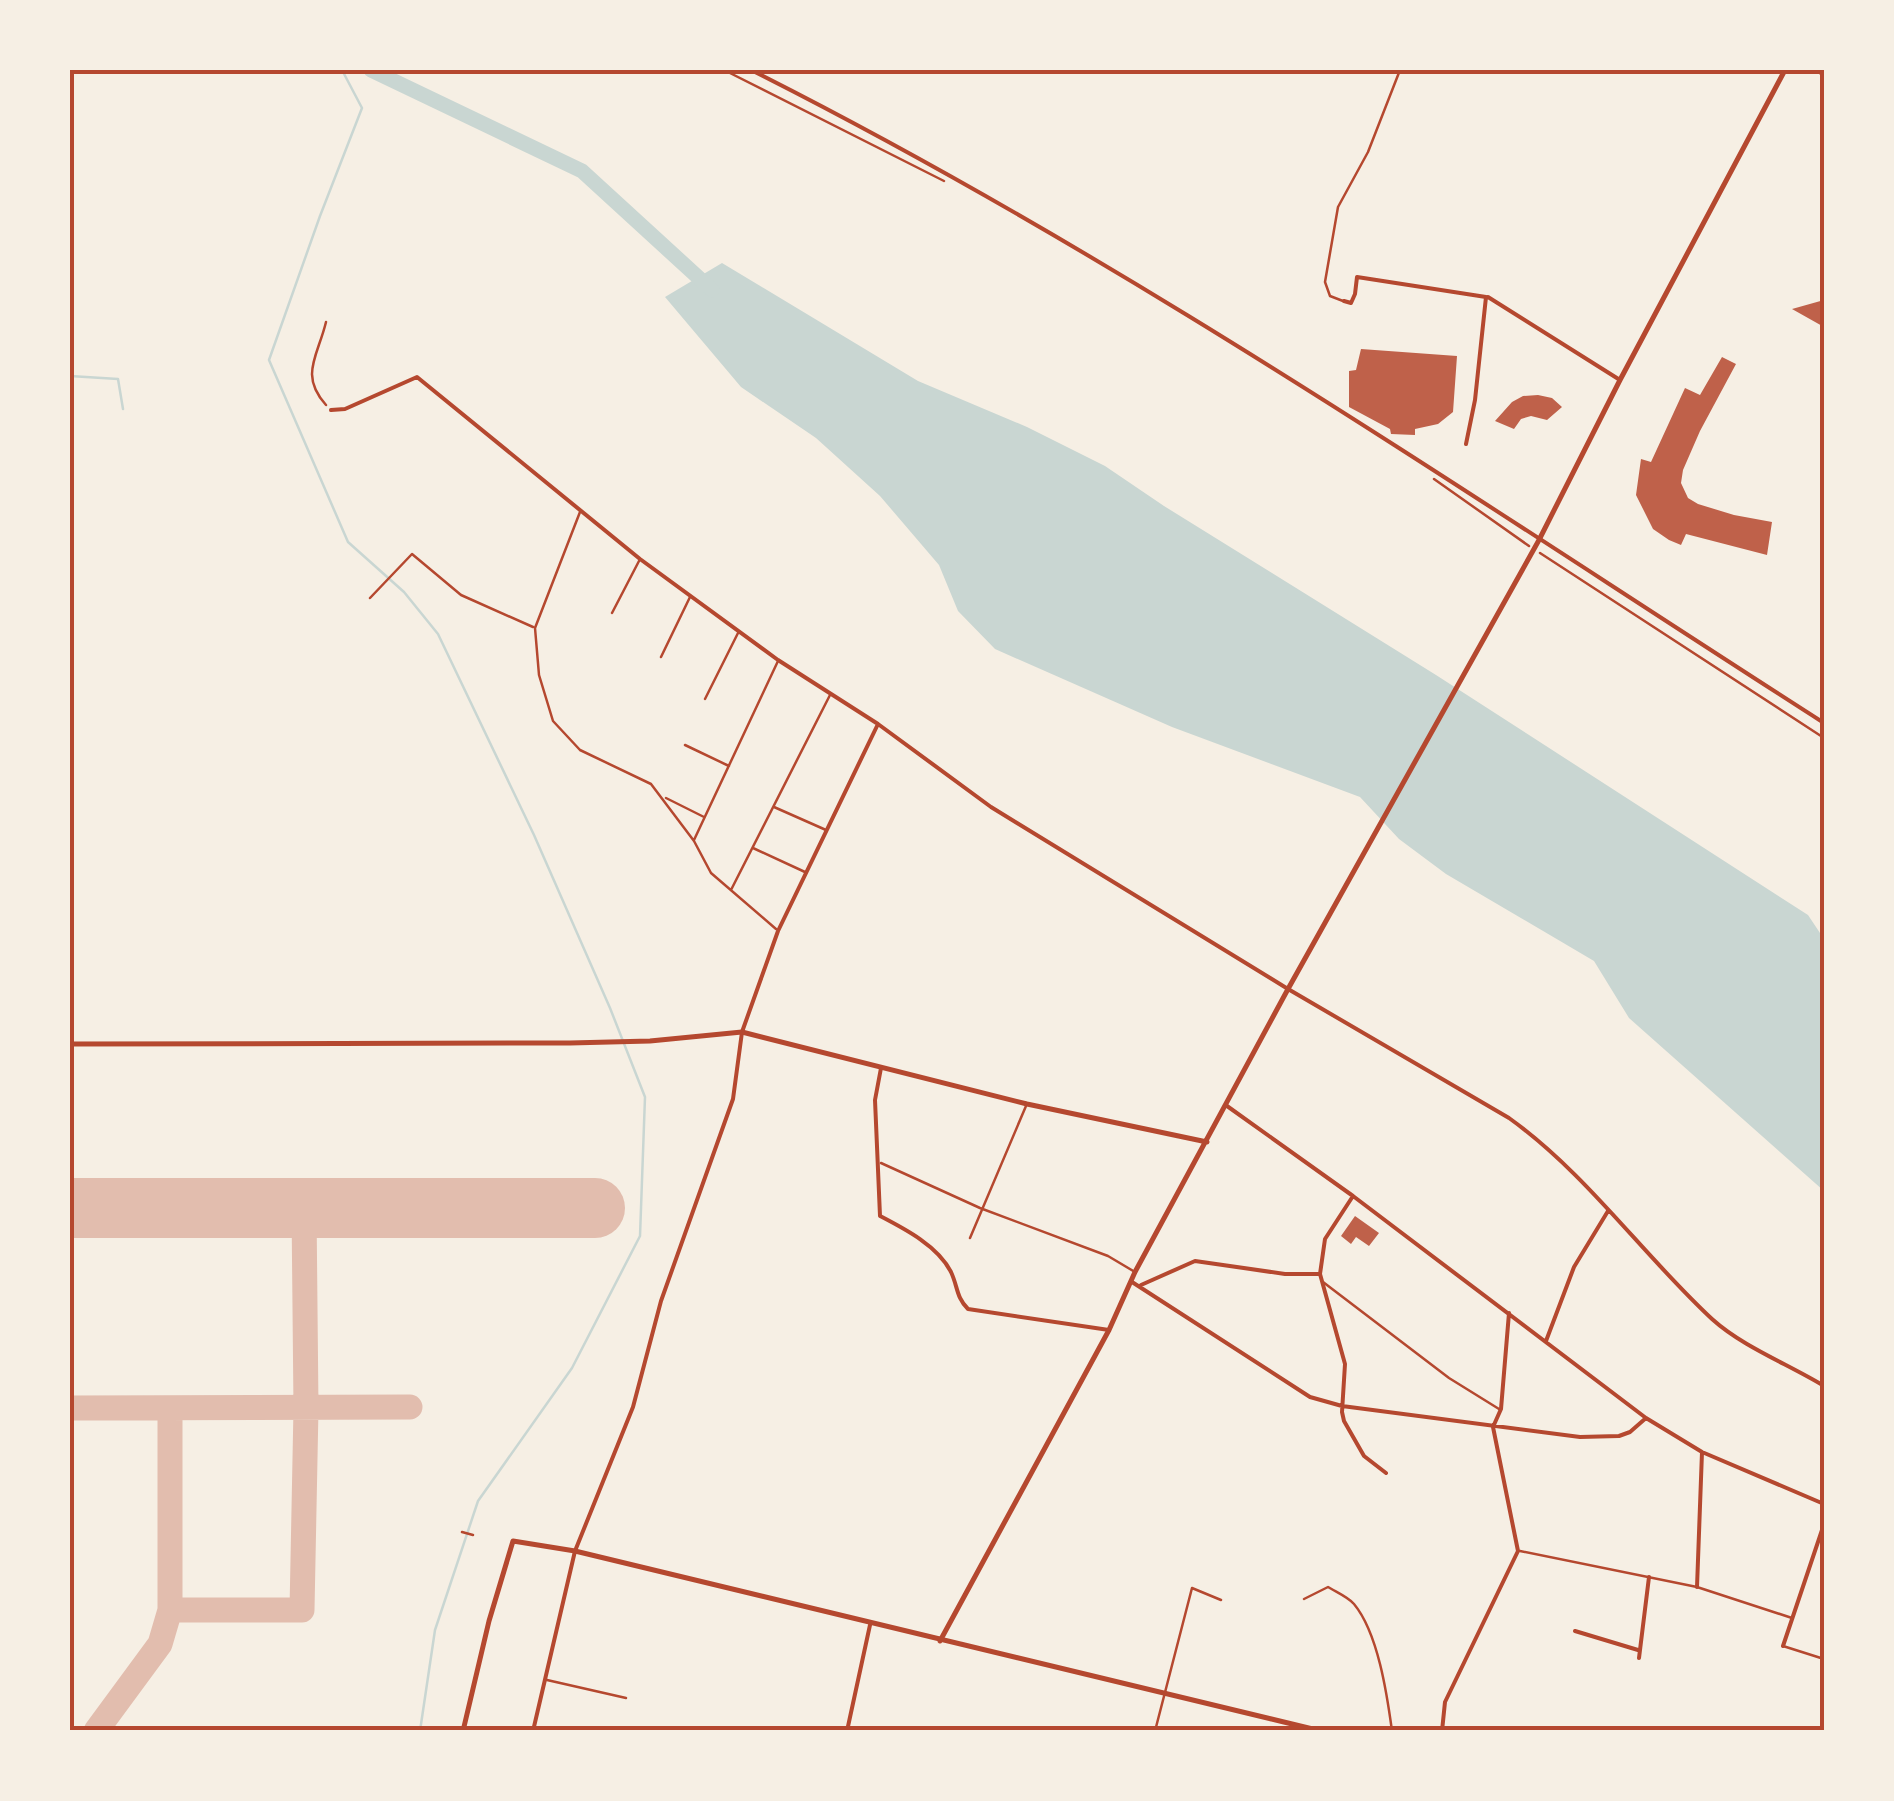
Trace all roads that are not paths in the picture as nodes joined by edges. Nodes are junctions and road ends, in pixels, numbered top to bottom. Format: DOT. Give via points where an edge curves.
graph roads {
  1 [pos="751,70"];
  2 [pos="1400,70"];
  3 [pos="1785,70"];
  4 [pos="1817,70"];
  5 [pos="1824,75"];
  6 [pos="1486,296"];
  7 [pos="1344,302"];
  8 [pos="1620,380"];
  9 [pos="330,410"];
  10 [pos="1466,444"];
  11 [pos="580,510"];
  12 [pos="1539,540"];
  13 [pos="640,560"];
  14 [pos="690,597"];
  15 [pos="370,598"];
  16 [pos="612,614"];
  17 [pos="534,628"];
  18 [pos="739,630"];
  19 [pos="661,657"];
  20 [pos="778,660"];
  21 [pos="830,695"];
  22 [pos="705,699"];
  23 [pos="1824,723"];
  24 [pos="878,724"];
  25 [pos="685,745"];
  26 [pos="730,767"];
  27 [pos="663,797"];
  28 [pos="774,806"];
  29 [pos="705,818"];
  30 [pos="828,830"];
  31 [pos="694,841"];
  32 [pos="753,848"];
  33 [pos="806,873"];
  34 [pos="730,892"];
  35 [pos="778,931"];
  36 [pos="1288,989"];
  37 [pos="742,1032"];
  38 [pos="70,1044"];
  39 [pos="881,1067"];
  40 [pos="1027,1104"];
  41 [pos="1227,1106"];
  42 [pos="1208,1142"];
  43 [pos="880,1162"];
  44 [pos="1354,1196"];
  45 [pos="980,1208"];
  46 [pos="1610,1208"];
  47 [pos="970,1238"];
  48 [pos="1135,1272"];
  49 [pos="1320,1274"];
  50 [pos="1322,1281"];
  51 [pos="1132,1282"];
  52 [pos="1140,1286"];
  53 [pos="1509,1313"];
  54 [pos="1109,1330"];
  55 [pos="1546,1341"];
  56 [pos="1824,1386"];
  57 [pos="1342,1406"];
  58 [pos="1501,1409"];
  59 [pos="1646,1418"];
  60 [pos="1493,1428"];
  61 [pos="1702,1452"];
  62 [pos="1386,1474"];
  63 [pos="1824,1504"];
  64 [pos="1824,1524"];
  65 [pos="575,1551"];
  66 [pos="1518,1551"];
  67 [pos="1649,1577"];
  68 [pos="1697,1587"];
  69 [pos="1304,1599"];
  70 [pos="1221,1600"];
  71 [pos="1792,1618"];
  72 [pos="870,1624"];
  73 [pos="1575,1631"];
  74 [pos="940,1641"];
  75 [pos="1783,1646"];
  76 [pos="1640,1650"];
  77 [pos="1639,1658"];
  78 [pos="1824,1659"];
  79 [pos="546,1680"];
  80 [pos="1164,1694"];
  81 [pos="626,1698"];
  82 [pos="1311,1730"];
  83 [pos="463,1731"];
  84 [pos="534,1731"];
  85 [pos="847,1731"];
  86 [pos="1155,1731"];
  87 [pos="1321,1731"];
  88 [pos="1392,1731"];
  89 [pos="1442,1731"];
  1 -- 12 [label="street" via="1108,265"];
  2 -- 7 [label="lane" via="1338,207 1325,282 1330,296"];
  3 -- 8 [label="street"];
  4 -- 5 [label="street"];
  6 -- 7 [label="street" via="1356,277 1354,299"];
  6 -- 8 [label="street"];
  6 -- 10 [label="street"];
  8 -- 12 [label="street"];
  9 -- 11 [label="street" via="345,410 417,377"];
  11 -- 13 [label="street"];
  11 -- 17 [label="lane"];
  12 -- 23 [label="street"];
  12 -- 36 [label="street"];
  13 -- 14 [label="street"];
  13 -- 16 [label="lane"];
  14 -- 18 [label="street"];
  14 -- 19 [label="lane"];
  15 -- 17 [label="lane" via="412,554 461,596"];
  17 -- 27 [label="lane" via="553,721 580,750 640,778"];
  18 -- 20 [label="street"];
  18 -- 22 [label="lane"];
  20 -- 21 [label="street"];
  20 -- 26 [label="lane"];
  21 -- 24 [label="street"];
  21 -- 28 [label="lane"];
  24 -- 30 [label="street"];
  24 -- 36 [label="street" via="991,807"];
  25 -- 26 [label="lane"];
  26 -- 29 [label="lane"];
  27 -- 29 [label="lane"];
  27 -- 31 [label="lane"];
  28 -- 30 [label="lane"];
  28 -- 32 [label="lane"];
  29 -- 31 [label="lane"];
  30 -- 33 [label="street"];
  31 -- 34 [label="lane"];
  32 -- 33 [label="lane"];
  32 -- 34 [label="lane"];
  33 -- 35 [label="street"];
  34 -- 35 [label="lane"];
  35 -- 37 [label="street"];
  36 -- 41 [label="street"];
  36 -- 46 [label="street" via="1509,1118"];
  37 -- 38 [label="street" via="650,1041"];
  37 -- 39 [label="street"];
  37 -- 65 [label="street" via="734,1099 660,1301 633,1407"];
  39 -- 40 [label="street"];
  39 -- 43 [label="street" via="875,1100"];
  40 -- 42 [label="street"];
  40 -- 45 [label="lane"];
  41 -- 42 [label="street"];
  41 -- 44 [label="street"];
  42 -- 48 [label="street"];
  43 -- 45 [label="lane"];
  43 -- 54 [label="street" via="880,1216 917,1236 950,1270 968,1309"];
  44 -- 49 [label="street" via="1325,1240"];
  44 -- 53 [label="street"];
  45 -- 47 [label="lane"];
  45 -- 48 [label="lane"];
  46 -- 55 [label="street" via="1574,1267"];
  46 -- 56 [label="street" via="1712,1319"];
  48 -- 51 [label="street"];
  49 -- 50 [label="street"];
  49 -- 52 [label="street" via="1195,1261"];
  50 -- 57 [label="street" via="1344,1364"];
  50 -- 58 [label="lane" via="1449,1378"];
  51 -- 52 [label="street"];
  51 -- 54 [label="street"];
  52 -- 57 [label="street" via="1310,1397"];
  53 -- 55 [label="street"];
  53 -- 58 [label="street"];
  54 -- 74 [label="street"];
  55 -- 59 [label="street"];
  57 -- 60 [label="street"];
  57 -- 62 [label="street" via="1355,1445"];
  58 -- 60 [label="street"];
  59 -- 60 [label="street" via="1608,1439"];
  59 -- 61 [label="street"];
  60 -- 66 [label="street"];
  61 -- 63 [label="street"];
  61 -- 68 [label="street"];
  64 -- 71 [label="street"];
  65 -- 72 [label="street"];
  65 -- 79 [label="street"];
  65 -- 83 [label="street" via="513,1541"];
  66 -- 67 [label="lane"];
  66 -- 89 [label="street" via="1445,1702"];
  67 -- 68 [label="lane"];
  67 -- 76 [label="street"];
  68 -- 71 [label="lane"];
  69 -- 88 [label="lane" via="1328,1587 1353,1602 1369,1633"];
  70 -- 80 [label="lane" via="1192,1588"];
  71 -- 75 [label="street"];
  72 -- 74 [label="street"];
  72 -- 85 [label="street"];
  73 -- 76 [label="street"];
  74 -- 80 [label="street"];
  75 -- 78 [label="lane"];
  76 -- 77 [label="street"];
  79 -- 81 [label="lane"];
  79 -- 84 [label="street"];
  80 -- 82 [label="street"];
  80 -- 86 [label="lane"];
  82 -- 87 [label="street"];
}
